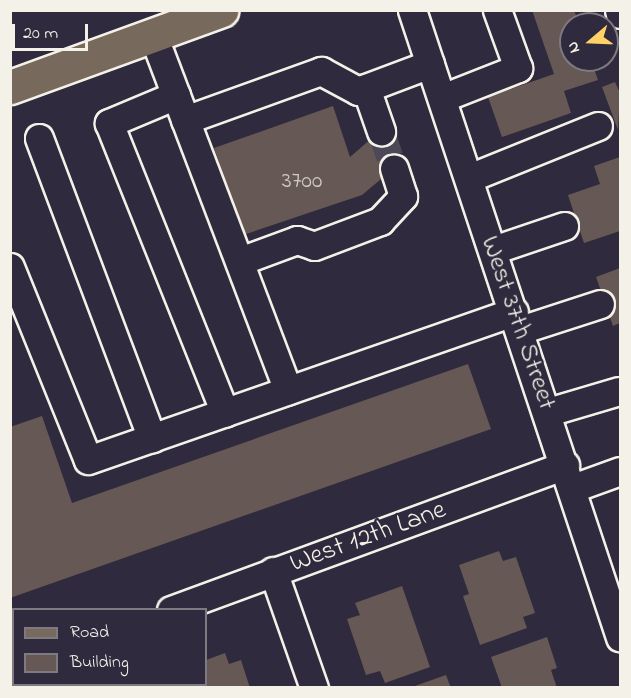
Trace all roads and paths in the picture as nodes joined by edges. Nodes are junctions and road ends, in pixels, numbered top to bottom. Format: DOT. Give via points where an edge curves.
graph roads {
  1 [pos="220,10"];
  2 [pos="412,10"];
  3 [pos="497,10"];
  4 [pos="153,35"];
  5 [pos="430,64"];
  6 [pos="10,87"];
  7 [pos="366,88"];
  8 [pos="442,98"];
  9 [pos="181,108"];
  10 [pos="598,126"];
  11 [pos="381,131"];
  12 [pos="39,138"];
  13 [pos="394,168"];
  14 [pos="469,177"];
  15 [pos="564,226"];
  16 [pos="493,250"];
  17 [pos="240,261"];
  18 [pos="10,267"];
  19 [pos="600,304"];
  20 [pos="517,321"];
  21 [pos="288,390"];
  22 [pos="619,391"];
  23 [pos="548,412"];
  24 [pos="225,413"];
  25 [pos="152,438"];
  26 [pos="621,471"];
  27 [pos="569,477"];
  28 [pos="273,571"];
  29 [pos="174,608"];
  30 [pos="621,637"];
  31 [pos="314,687"];
  1 -- 4 [label="main road"];
  2 -- 5 [label="street, West 37th Street"];
  3 -- 8 [label="street" via="518,68"];
  4 -- 6 [label="main road"];
  4 -- 9 [label="street"];
  5 -- 7 [label="street"];
  5 -- 8 [label="street, West 37th Street"];
  7 -- 9 [label="street" via="358,91 321,71"];
  7 -- 11 [label="street"];
  8 -- 14 [label="street, West 37th Street"];
  9 -- 17 [label="street"];
  9 -- 24 [label="street" via="109,123"];
  10 -- 14 [label="street"];
  12 -- 25 [label="street"];
  13 -- 17 [label="street" via="403,196 380,220 314,246 297,240"];
  14 -- 16 [label="street, West 37th Street"];
  15 -- 16 [label="street"];
  16 -- 20 [label="street, West 37th Street"];
  17 -- 21 [label="street"];
  18 -- 25 [label="street" via="88,460"];
  19 -- 20 [label="street"];
  20 -- 21 [label="street"];
  20 -- 23 [label="street, West 37th Street"];
  21 -- 24 [label="street"];
  22 -- 23 [label="street"];
  23 -- 27 [label="street, West 37th Street"];
  24 -- 25 [label="street"];
  26 -- 27 [label="street, West 12th Lane"];
  27 -- 28 [label="street, West 12th Lane"];
  27 -- 30 [label="street, West 37th Street"];
  28 -- 29 [label="street, West 12th Lane"];
  28 -- 31 [label="street"];
}
